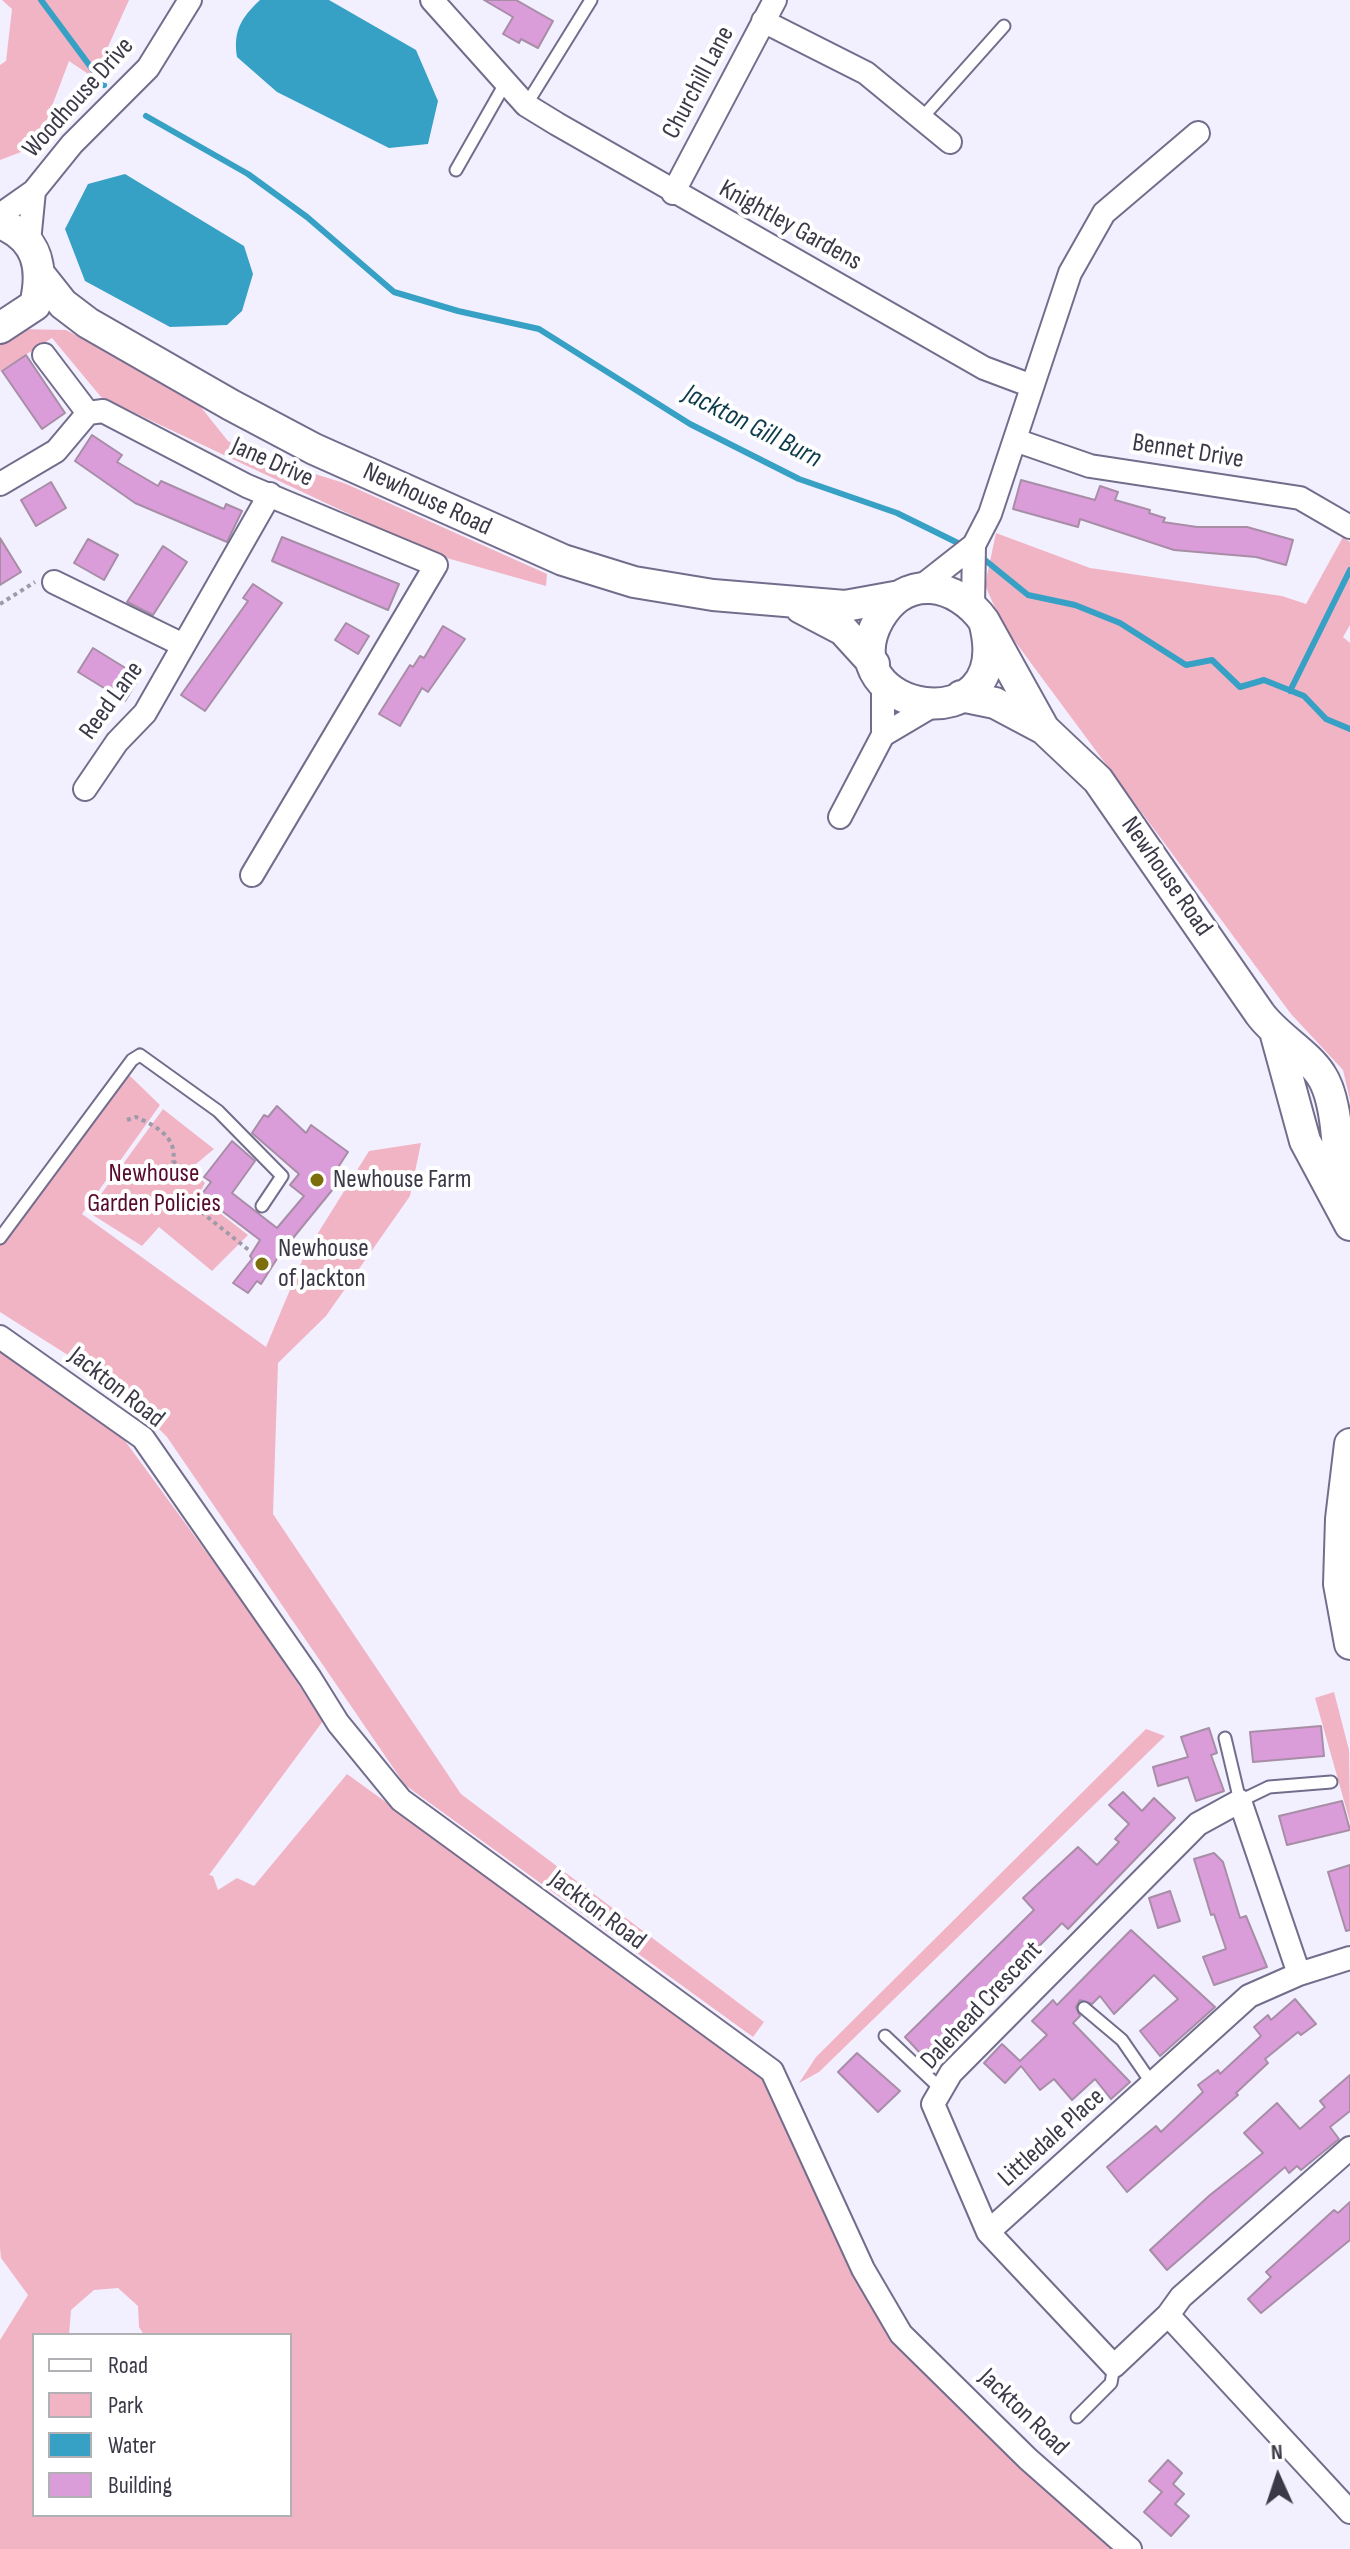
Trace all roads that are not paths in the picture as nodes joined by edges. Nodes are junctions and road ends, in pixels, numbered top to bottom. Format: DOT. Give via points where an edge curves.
graph roads {
  1 [pos="190,0"];
  2 [pos="432,0"];
  3 [pos="591,0"];
  4 [pos="775,0"];
  5 [pos="763,21"];
  6 [pos="1004,26"];
  7 [pos="506,82"];
  8 [pos="526,105"];
  9 [pos="921,119"];
  10 [pos="1198,133"];
  11 [pos="950,142"];
  12 [pos="456,170"];
  13 [pos="34,191"];
  14 [pos="673,193"];
  15 [pos="0,215"];
  16 [pos="0,223"];
  17 [pos="29,242"];
  18 [pos="40,275"];
  19 [pos="11,322"];
  20 [pos="88,323"];
  21 [pos="44,355"];
  22 [pos="1032,386"];
  23 [pos="88,413"];
  24 [pos="1015,440"];
  25 [pos="0,484"];
  26 [pos="270,494"];
  27 [pos="1350,527"];
  28 [pos="974,545"];
  29 [pos="54,582"];
  30 [pos="909,593"];
  31 [pos="792,603"];
  32 [pos="979,614"];
  33 [pos="183,645"];
  34 [pos="878,673"];
  35 [pos="961,696"];
  36 [pos="932,706"];
  37 [pos="1044,729"];
  38 [pos="883,735"];
  39 [pos="85,789"];
  40 [pos="840,817"];
  41 [pos="252,875"];
  42 [pos="262,1206"];
  43 [pos="1345,1214"];
  44 [pos="0,1238"];
  45 [pos="0,1337"];
  46 [pos="1350,1444"];
  47 [pos="1350,1644"];
  48 [pos="1225,1738"];
  49 [pos="1331,1782"];
  50 [pos="1240,1801"];
  51 [pos="1350,1958"];
  52 [pos="1299,1974"];
  53 [pos="1084,2008"];
  54 [pos="885,2036"];
  55 [pos="1153,2085"];
  56 [pos="941,2089"];
  57 [pos="1350,2148"];
  58 [pos="988,2232"];
  59 [pos="1168,2315"];
  60 [pos="1114,2366"];
  61 [pos="1077,2417"];
  62 [pos="1350,2512"];
  63 [pos="1130,2549"];
  1 -- 13 [label="street, Woodhouse Drive" via="148,68 72,144"];
  2 -- 7 [label="street, Knightley Gardens"];
  3 -- 8 [label="lane"];
  4 -- 5 [label="street, Churchill Lane"];
  5 -- 9 [label="street" via="866,73"];
  5 -- 14 [label="street, Churchill Lane"];
  6 -- 9 [label="lane"];
  7 -- 8 [label="street, Knightley Gardens"];
  7 -- 12 [label="lane"];
  8 -- 14 [label="street, Knightley Gardens"];
  9 -- 11 [label="street"];
  10 -- 22 [label="street" via="1104,213 1070,273"];
  13 -- 15 [label="street, Woodhouse Drive"];
  13 -- 17 [label="street, Woodhouse Drive"];
  14 -- 22 [label="street, Knightley Gardens" via="984,368"];
  16 -- 17 [label="street"];
  17 -- 18 [label="street"];
  18 -- 19 [label="street" via="35,305"];
  18 -- 20 [label="street, Newhouse Road" via="63,304"];
  19 -- 20 [label="street, Newhouse Road"];
  20 -- 31 [label="street, Newhouse Road" via="314,449 563,560 634,582"];
  21 -- 23 [label="street"];
  22 -- 24 [label="street"];
  23 -- 25 [label="street" via="56,451"];
  23 -- 26 [label="street, Jane Drive" via="103,411"];
  24 -- 27 [label="street, Bennet Drive" via="1090,466 1300,498"];
  24 -- 28 [label="street"];
  26 -- 33 [label="street, Reed Lane"];
  26 -- 41 [label="street, Jane Drive" via="436,565"];
  28 -- 30 [label="street"];
  28 -- 32 [label="street"];
  29 -- 33 [label="street, Reed Lane"];
  30 -- 31 [label="street, Newhouse Road" via="860,606"];
  30 -- 32 [label="street" via="938,588 957,594"];
  30 -- 34 [label="street" via="885,609 875,627 871,645"];
  31 -- 34 [label="street, Newhouse Road" via="843,630"];
  32 -- 35 [label="street" via="990,641 988,660 980,678"];
  32 -- 37 [label="street, Newhouse Road"];
  33 -- 39 [label="street, Reed Lane" via="145,713 117,742"];
  34 -- 36 [label="street" via="896,695"];
  34 -- 38 [label="street"];
  35 -- 36 [label="street"];
  35 -- 37 [label="street, Newhouse Road" via="995,703"];
  36 -- 38 [label="street"];
  37 -- 43 [label="street, Newhouse Road" via="1098,780 1276,1035 1305,1141"];
  38 -- 40 [label="street"];
  42 -- 44 [label="lane" via="282,1176 218,1111 140,1055"];
  45 -- 63 [label="street, Jackton Road" via="143,1438 338,1723 401,1800 772,2071 863,2269 901,2334 1028,2459"];
  46 -- 47 [label="street" via="1339,1584"];
  48 -- 50 [label="lane"];
  49 -- 50 [label="lane" via="1269,1787"];
  50 -- 52 [label="street"];
  50 -- 56 [label="street, Dalehead Crescent" via="1198,1824"];
  51 -- 52 [label="street, Littledale Place"];
  52 -- 55 [label="street, Littledale Place" via="1249,1996"];
  53 -- 55 [label="lane" via="1122,2040"];
  54 -- 56 [label="lane"];
  55 -- 58 [label="street, Littledale Place"];
  56 -- 58 [label="street, Dalehead Crescent" via="933,2104"];
  57 -- 59 [label="street" via="1181,2297"];
  58 -- 60 [label="street, Dalehead Crescent"];
  59 -- 60 [label="street"];
  59 -- 62 [label="street"];
  60 -- 61 [label="lane" via="1111,2383"];
}
